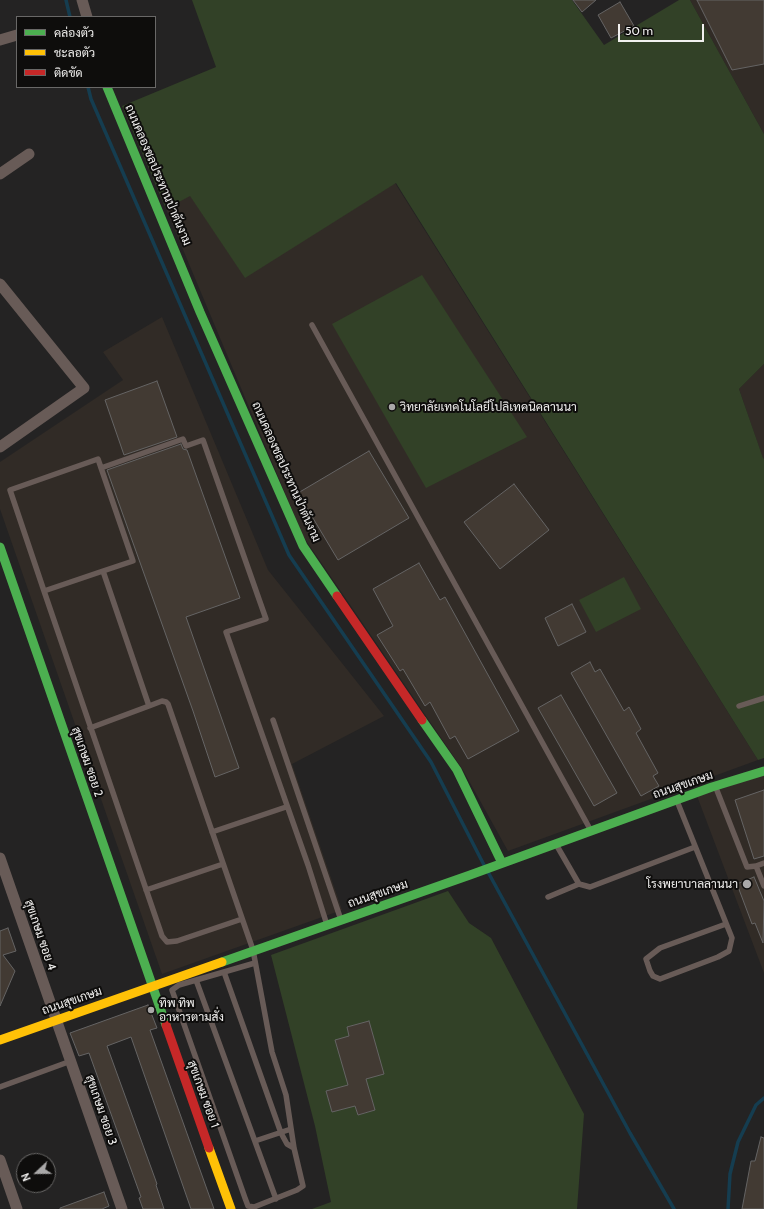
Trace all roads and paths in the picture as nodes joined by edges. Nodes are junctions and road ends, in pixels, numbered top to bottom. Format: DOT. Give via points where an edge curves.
graph roads {
  1 [pos="82,0"];
  2 [pos="87,16"];
  3 [pos="16,35"];
  4 [pos="0,40"];
  5 [pos="107,88"];
  6 [pos="29,154"];
  7 [pos="0,174"];
  8 [pos="0,284"];
  9 [pos="312,324"];
  10 [pos="0,447"];
  11 [pos="101,468"];
  12 [pos="0,546"];
  13 [pos="103,571"];
  14 [pos="44,591"];
  15 [pos="764,698"];
  16 [pos="149,706"];
  17 [pos="739,706"];
  18 [pos="273,720"];
  19 [pos="90,728"];
  20 [pos="764,771"];
  21 [pos="716,787"];
  22 [pos="676,800"];
  23 [pos="286,807"];
  24 [pos="591,831"];
  25 [pos="212,832"];
  26 [pos="556,844"];
  27 [pos="695,847"];
  28 [pos="0,858"];
  29 [pos="502,863"];
  30 [pos="764,863"];
  31 [pos="224,864"];
  32 [pos="756,866"];
  33 [pos="579,884"];
  34 [pos="764,886"];
  35 [pos="146,890"];
  36 [pos="548,897"];
  37 [pos="242,918"];
  38 [pos="341,920"];
  39 [pos="726,924"];
  40 [pos="327,925"];
  41 [pos="253,950"];
  42 [pos="255,963"];
  43 [pos="224,972"];
  44 [pos="196,980"];
  45 [pos="152,986"];
  46 [pos="56,1020"];
  47 [pos="0,1040"];
  48 [pos="71,1061"];
  49 [pos="0,1087"];
  50 [pos="291,1129"];
  51 [pos="281,1133"];
  52 [pos="255,1142"];
  53 [pos="294,1148"];
  54 [pos="0,1160"];
  55 [pos="276,1199"];
  56 [pos="17,1209"];
  57 [pos="122,1209"];
  58 [pos="231,1209"];
  1 -- 2 [label="street"];
  3 -- 4 [label="street"];
  5 -- 29 [label="street, ถนนคลองชลประทานป่าตันงาม" via="200,312 303,546 457,770"];
  6 -- 7 [label="street"];
  8 -- 10 [label="street" via="84,388"];
  9 -- 24 [label="lane"];
  11 -- 13 [label="lane" via="133,561"];
  11 -- 14 [label="lane" via="98,459 10,490"];
  11 -- 23 [label="lane" via="183,439 186,446 203,440 266,618 226,632"];
  12 -- 45 [label="street, สุขเกษม ซอย 2"];
  13 -- 14 [label="lane"];
  13 -- 16 [label="lane"];
  14 -- 19 [label="lane"];
  15 -- 17 [label="lane"];
  16 -- 19 [label="lane"];
  16 -- 25 [label="lane" via="162,702 168,704"];
  18 -- 38 [label="lane"];
  19 -- 35 [label="lane"];
  20 -- 21 [label="street, ถนนสุขเกษม"];
  21 -- 22 [label="street, ถนนสุขเกษม"];
  21 -- 32 [label="lane" via="746,867"];
  22 -- 24 [label="street, ถนนสุขเกษม"];
  22 -- 27 [label="lane"];
  23 -- 25 [label="lane"];
  23 -- 40 [label="lane"];
  24 -- 26 [label="street, ถนนสุขเกษม"];
  25 -- 31 [label="lane"];
  26 -- 29 [label="street, ถนนสุขเกษม"];
  26 -- 33 [label="lane"];
  27 -- 33 [label="lane" via="590,887"];
  27 -- 39 [label="lane"];
  28 -- 46 [label="street, สุขเกษม ซอย 4"];
  29 -- 38 [label="street, ถนนสุขเกษม"];
  30 -- 32 [label="lane"];
  31 -- 35 [label="lane"];
  31 -- 37 [label="lane"];
  32 -- 34 [label="lane"];
  33 -- 36 [label="lane"];
  35 -- 37 [label="lane" via="162,936 167,942 177,942"];
  37 -- 41 [label="lane"];
  38 -- 40 [label="street, ถนนสุขเกษม"];
  39 -- 39 [label="lane" via="660,948 646,959 653,976 660,979 729,951 732,938"];
  40 -- 41 [label="street, ถนนสุขเกษม"];
  41 -- 42 [label="lane"];
  41 -- 45 [label="street, ถนนสุขเกษม"];
  42 -- 43 [label="lane"];
  42 -- 50 [label="lane" via="272,1052 286,1095"];
  43 -- 44 [label="lane"];
  43 -- 51 [label="lane"];
  44 -- 52 [label="lane"];
  44 -- 55 [label="lane" via="172,990 245,1198 248,1206 254,1207"];
  45 -- 46 [label="street, ถนนสุขเกษม"];
  45 -- 58 [label="street, สุขเกษม ซอย 1"];
  46 -- 47 [label="street, ถนนสุขเกษม"];
  46 -- 48 [label="street, สุขเกษม ซอย 3"];
  48 -- 49 [label="lane"];
  48 -- 57 [label="street, สุขเกษม ซอย 3"];
  50 -- 51 [label="lane"];
  50 -- 53 [label="lane"];
  51 -- 52 [label="lane"];
  51 -- 53 [label="lane" via="287,1144"];
  52 -- 55 [label="lane"];
  53 -- 55 [label="lane" via="302,1186"];
  54 -- 56 [label="street"];
}
